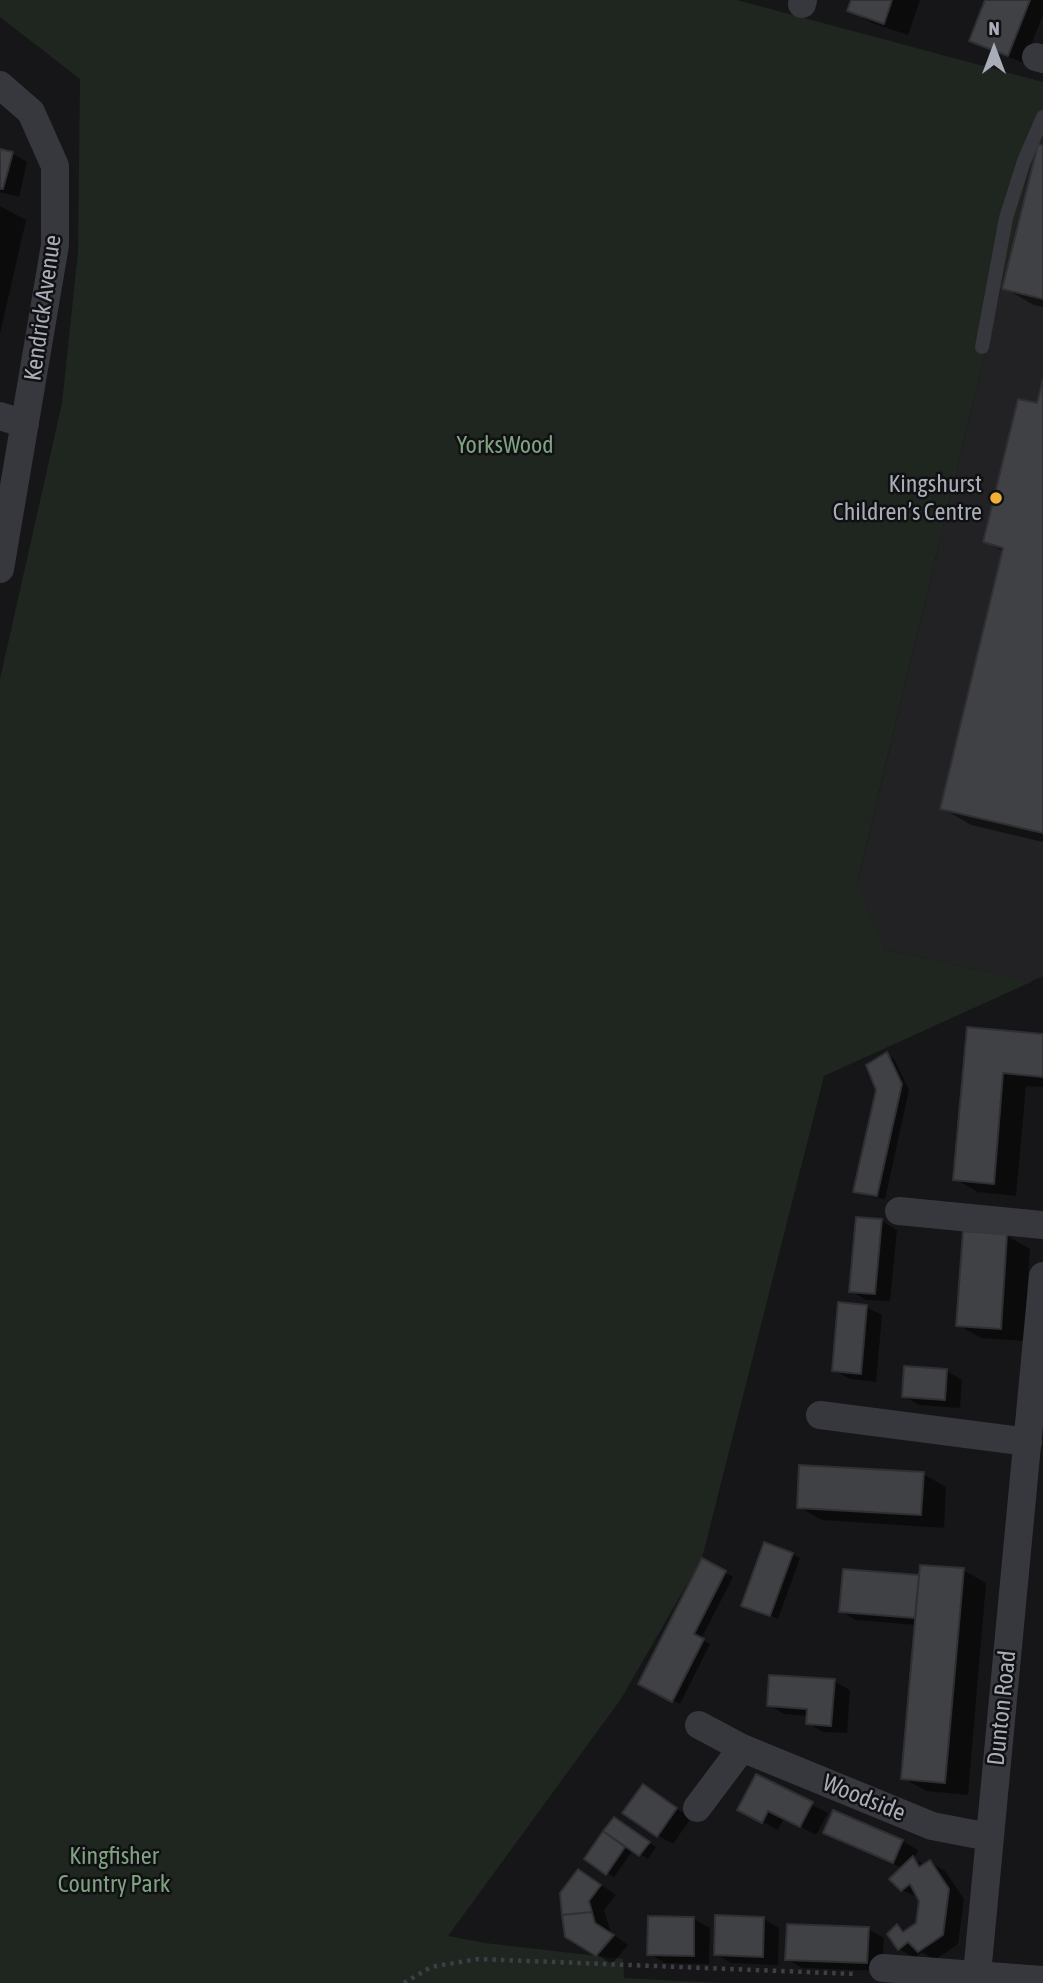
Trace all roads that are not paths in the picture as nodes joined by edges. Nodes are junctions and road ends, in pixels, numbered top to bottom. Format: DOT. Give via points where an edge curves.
graph roads {
  1 [pos="0,85"];
  2 [pos="1043,117"];
  3 [pos="982,347"];
  4 [pos="13,420"];
  5 [pos="0,569"];
  6 [pos="899,1211"];
  7 [pos="1043,1225"];
  8 [pos="1043,1276"];
  9 [pos="820,1415"];
  10 [pos="1028,1442"];
  11 [pos="699,1725"];
  12 [pos="742,1748"];
  13 [pos="697,1808"];
  14 [pos="989,1836"];
  15 [pos="883,1968"];
  16 [pos="977,1974"];
  17 [pos="1043,1980"];
  1 -- 4 [label="street, Kendrick Avenue" via="31,112 55,166 55,245"];
  2 -- 3 [label="lane" via="1006,218"];
  4 -- 5 [label="street, Kendrick Avenue"];
  6 -- 7 [label="street"];
  8 -- 10 [label="street, Dunton Road"];
  9 -- 10 [label="street"];
  10 -- 14 [label="street, Dunton Road"];
  11 -- 12 [label="street, Woodside"];
  12 -- 13 [label="street"];
  12 -- 14 [label="street, Woodside" via="932,1826"];
  14 -- 16 [label="street, Dunton Road"];
  15 -- 16 [label="street"];
  16 -- 17 [label="street"];
}
